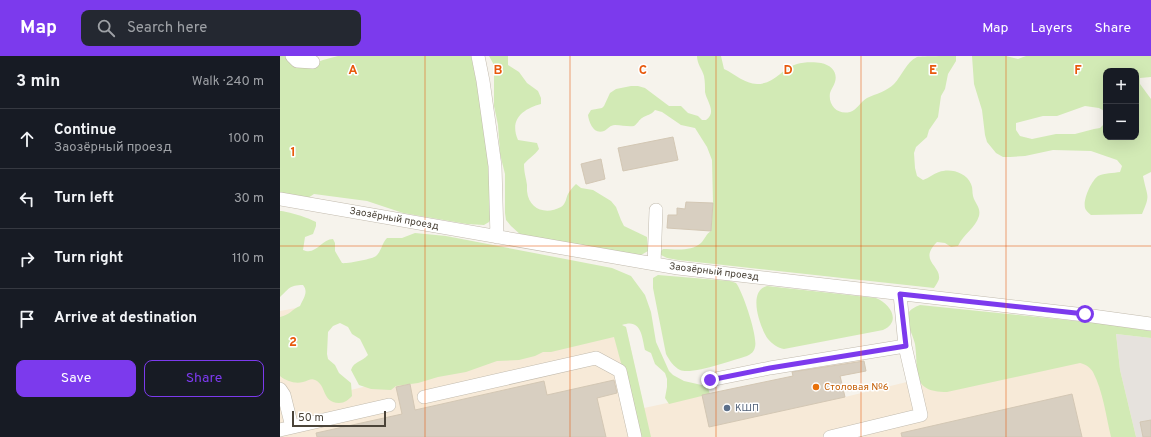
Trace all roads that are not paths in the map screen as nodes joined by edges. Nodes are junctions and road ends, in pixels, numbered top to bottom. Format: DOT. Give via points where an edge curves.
graph roads {
  1 [pos="292,56"];
  2 [pos="478,56"];
  3 [pos="313,62"];
  4 [pos="280,199"];
  5 [pos="656,210"];
  6 [pos="497,237"];
  7 [pos="654,264"];
  8 [pos="900,294"];
  9 [pos="1151,324"];
  10 [pos="906,346"];
  11 [pos="710,380"];
  12 [pos="280,389"];
  13 [pos="424,397"];
  14 [pos="389,406"];
  15 [pos="286,429"];
  16 [pos="635,437"];
  17 [pos="830,437"];
  1 -- 3 [label="street" via="297,61"];
  2 -- 6 [label="street" via="484,81 494,166"];
  4 -- 6 [label="street, Заозёрный проезд"];
  5 -- 7 [label="street"];
  6 -- 7 [label="street, Заозёрный проезд"];
  7 -- 8 [label="street, Заозёрный проезд"];
  8 -- 9 [label="street, Заозёрный проезд" via="1085,314"];
  8 -- 10 [label="street"];
  10 -- 11 [label="street"];
  10 -- 17 [label="street" via="921,415"];
  12 -- 15 [label="street" via="284,395"];
  13 -- 16 [label="street" via="596,358 620,371"];
  14 -- 15 [label="street"];
}
